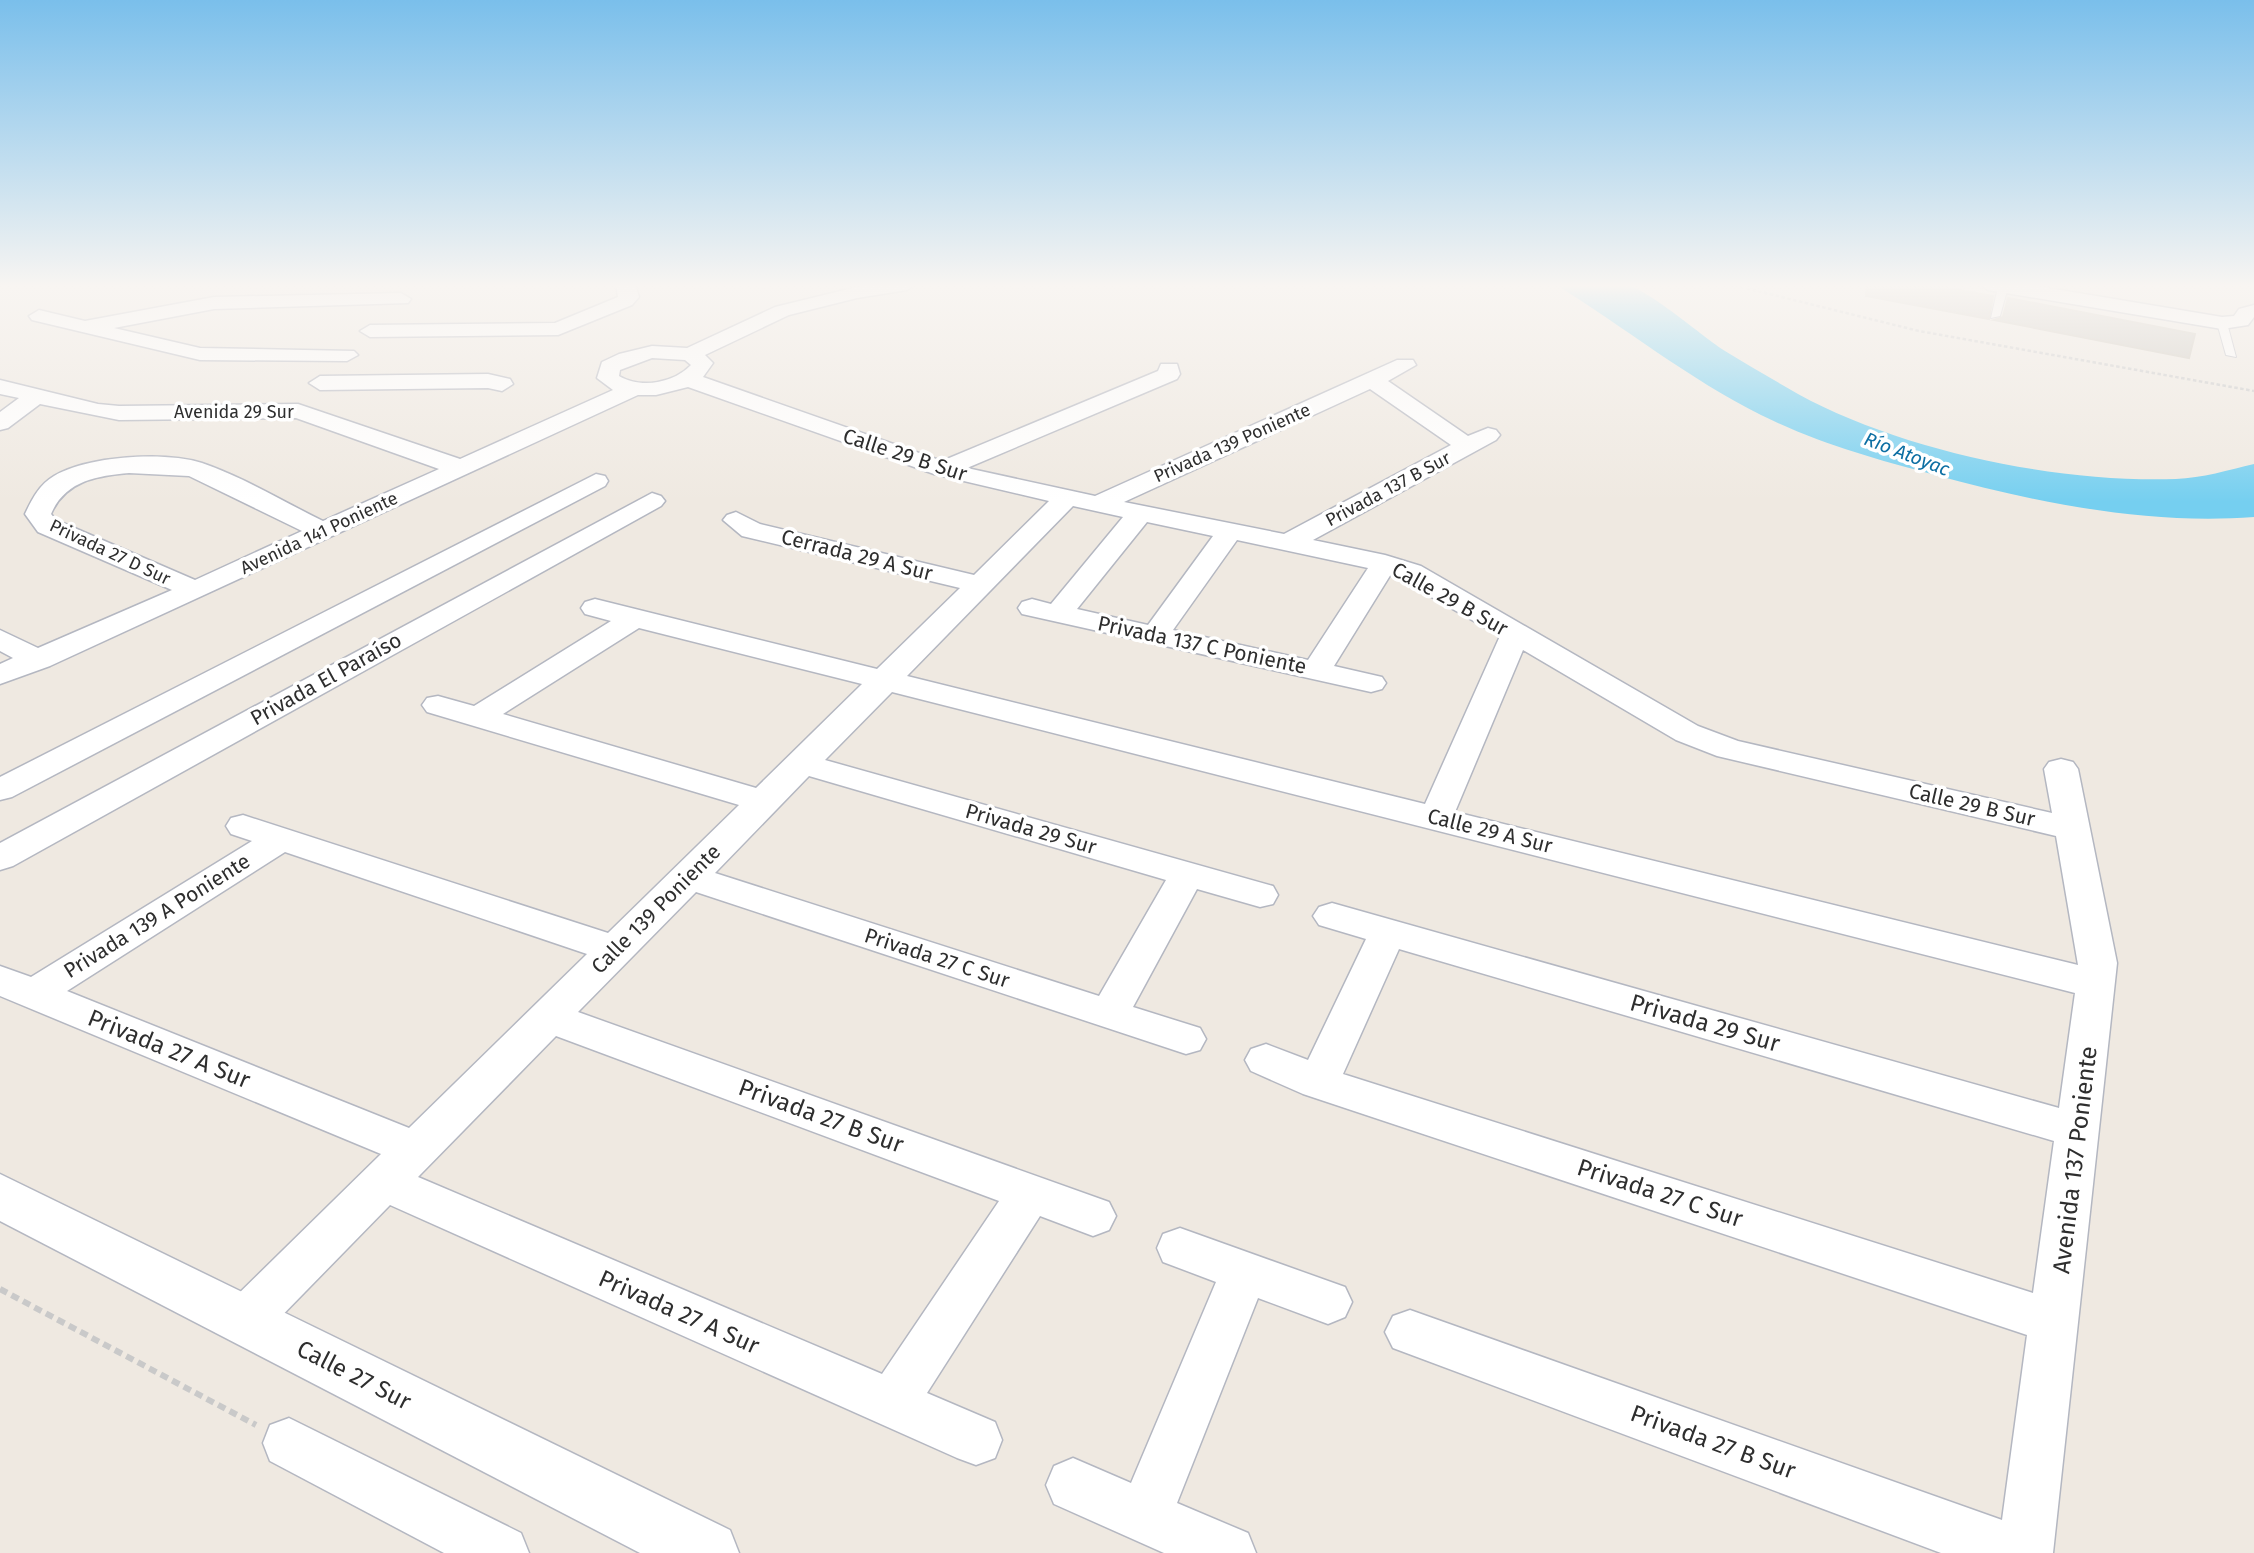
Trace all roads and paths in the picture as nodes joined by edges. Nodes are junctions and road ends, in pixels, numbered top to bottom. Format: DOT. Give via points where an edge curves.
graph roads {
  1 [pos="346,356"];
  2 [pos="633,356"];
  3 [pos="663,356"];
  4 [pos="703,356"];
  5 [pos="2061,356"];
  6 [pos="1405,365"];
  7 [pos="688,367"];
  8 [pos="1169,369"];
  9 [pos="1372,380"];
  10 [pos="320,383"];
  11 [pos="502,384"];
  12 [pos="624,385"];
  13 [pos="0,387"];
  14 [pos="2254,391"];
  15 [pos="36,396"];
  16 [pos="298,411"];
  17 [pos="0,423"];
  18 [pos="452,464"];
  19 [pos="943,469"];
  20 [pos="596,481"];
  21 [pos="652,501"];
  22 [pos="1082,501"];
  23 [pos="1140,513"];
  24 [pos="736,520"];
  25 [pos="314,527"];
  26 [pos="1230,531"];
  27 [pos="1288,543"];
  28 [pos="1385,563"];
  29 [pos="980,585"];
  30 [pos="184,586"];
  31 [pos="595,608"];
  32 [pos="635,618"];
  33 [pos="1515,634"];
  34 [pos="1155,635"];
  35 [pos="14,651"];
  36 [pos="1315,671"];
  37 [pos="0,675"];
  38 [pos="884,681"];
  39 [pos="1371,683"];
  40 [pos="438,705"];
  41 [pos="477,717"];
  42 [pos="801,763"];
  43 [pos="2061,769"];
  44 [pos="0,790"];
  45 [pos="763,801"];
  46 [pos="1436,817"];
  47 [pos="243,827"];
  48 [pos="2074,829"];
  49 [pos="281,839"];
  50 [pos="0,858"];
  51 [pos="1186,874"];
  52 [pos="688,877"];
  53 [pos="1260,895"];
  54 [pos="1332,916"];
  55 [pos="1388,932"];
  56 [pos="615,949"];
  57 [pos="2096,984"];
  58 [pos="17,987"];
  59 [pos="1110,1014"];
  60 [pos="548,1017"];
  61 [pos="1186,1039"];
  62 [pos="1266,1060"];
  63 [pos="1318,1082"];
  64 [pos="2078,1131"];
  65 [pos="399,1165"];
  66 [pos="1030,1193"];
  67 [pos="0,1196"];
  68 [pos="1093,1216"];
  69 [pos="1180,1248"];
  70 [pos="1245,1271"];
  71 [pos="0,1289"];
  72 [pos="1328,1302"];
  73 [pos="245,1320"];
  74 [pos="2056,1322"];
  75 [pos="1410,1332"];
  76 [pos="891,1405"];
  77 [pos="976,1440"];
  78 [pos="289,1443"];
  79 [pos="1073,1485"];
  80 [pos="1144,1517"];
  81 [pos="501,1553"];
  82 [pos="708,1553"];
  83 [pos="1228,1553"];
  84 [pos="2016,1553"];
  85 [pos="2025,1553"];
  1 -- 10 [label="street"];
  2 -- 12 [label="street" via="616,362 607,373"];
  3 -- 7 [label="street"];
  4 -- 7 [label="street"];
  5 -- 14 [label="path"];
  6 -- 9 [label="street, Privada 139 Poniente"];
  7 -- 12 [label="street, Avenida 141 Poniente" via="653,388"];
  7 -- 19 [label="street, Calle 29 B Sur"];
  8 -- 19 [label="street" via="1169,374"];
  9 -- 22 [label="street, Privada 139 Poniente"];
  9 -- 27 [label="street, Privada 137 B Sur" via="1478,441"];
  10 -- 11 [label="street"];
  10 -- 16 [label="street" via="301,401"];
  12 -- 18 [label="street, Avenida 141 Poniente"];
  13 -- 15 [label="street, Avenida 29 Sur"];
  15 -- 16 [label="street, Avenida 29 Sur" via="119,412"];
  15 -- 17 [label="street"];
  16 -- 18 [label="street, Avenida 29 Sur"];
  18 -- 25 [label="street, Avenida 141 Poniente"];
  19 -- 22 [label="street, Calle 29 B Sur"];
  20 -- 44 [label="street"];
  21 -- 50 [label="street, Privada El Paraíso"];
  22 -- 23 [label="street, Calle 29 B Sur"];
  22 -- 29 [label="street, Calle 139 Poniente"];
  23 -- 26 [label="street, Calle 29 B Sur"];
  23 -- 34 [label="street, Privada 137 C Poniente" via="1045,611"];
  24 -- 29 [label="street, Cerrada 29 A Sur" via="751,530"];
  25 -- 30 [label="street, Avenida 141 Poniente"];
  25 -- 30 [label="street, Privada 27 D Sur" via="195,469 175,466 107,468 69,476 49,489 40,502 38,514 47,526"];
  26 -- 27 [label="street, Calle 29 B Sur"];
  26 -- 34 [label="street"];
  27 -- 28 [label="street, Calle 29 B Sur"];
  28 -- 33 [label="street, Calle 29 B Sur" via="1411,572"];
  28 -- 36 [label="street"];
  29 -- 38 [label="street, Calle 139 Poniente"];
  30 -- 35 [label="street, Avenida 141 Poniente"];
  31 -- 32 [label="street"];
  32 -- 38 [label="street"];
  32 -- 41 [label="street"];
  33 -- 46 [label="street"];
  33 -- 48 [label="street, Calle 29 B Sur" via="1686,733 1728,749"];
  34 -- 36 [label="street, Privada 137 C Poniente"];
  35 -- 37 [label="street, Avenida 141 Poniente"];
  36 -- 39 [label="street, Privada 137 C Poniente"];
  38 -- 42 [label="street, Calle 139 Poniente"];
  38 -- 46 [label="street, Calle 29 A Sur"];
  40 -- 41 [label="street"];
  41 -- 45 [label="street"];
  42 -- 45 [label="street, Calle 139 Poniente"];
  42 -- 51 [label="street, Privada 29 Sur"];
  43 -- 48 [label="street, Avenida 137 Poniente"];
  45 -- 52 [label="street, Calle 139 Poniente"];
  46 -- 57 [label="street, Calle 29 A Sur"];
  47 -- 49 [label="street"];
  48 -- 57 [label="street, Avenida 137 Poniente" via="2098,963"];
  49 -- 56 [label="street"];
  49 -- 58 [label="street, Privada 139 A Poniente"];
  51 -- 53 [label="street, Privada 29 Sur"];
  51 -- 59 [label="street"];
  52 -- 56 [label="street, Calle 139 Poniente"];
  52 -- 59 [label="street, Privada 27 C Sur"];
  54 -- 55 [label="street, Privada 29 Sur"];
  55 -- 63 [label="street"];
  55 -- 64 [label="street, Privada 29 Sur"];
  56 -- 60 [label="street, Calle 139 Poniente"];
  57 -- 64 [label="street, Avenida 137 Poniente"];
  58 -- 65 [label="street, Privada 27 A Sur"];
  59 -- 61 [label="street, Privada 27 C Sur"];
  60 -- 65 [label="street, Calle 139 Poniente"];
  60 -- 66 [label="street, Privada 27 B Sur"];
  62 -- 63 [label="street, Privada 27 C Sur"];
  63 -- 74 [label="street, Privada 27 C Sur"];
  64 -- 74 [label="street, Avenida 137 Poniente"];
  65 -- 73 [label="street, Calle 139 Poniente"];
  65 -- 76 [label="street, Privada 27 A Sur"];
  66 -- 68 [label="street, Privada 27 B Sur"];
  66 -- 76 [label="street"];
  67 -- 73 [label="street, Calle 27 Sur"];
  69 -- 70 [label="street"];
  70 -- 72 [label="street"];
  70 -- 80 [label="street"];
  71 -- 78 [label="path"];
  73 -- 82 [label="street, Calle 27 Sur"];
  74 -- 85 [label="street, Avenida 137 Poniente"];
  75 -- 84 [label="street, Privada 27 B Sur"];
  76 -- 77 [label="street, Privada 27 A Sur"];
  78 -- 81 [label="street"];
  79 -- 80 [label="street"];
  80 -- 83 [label="street"];
}
